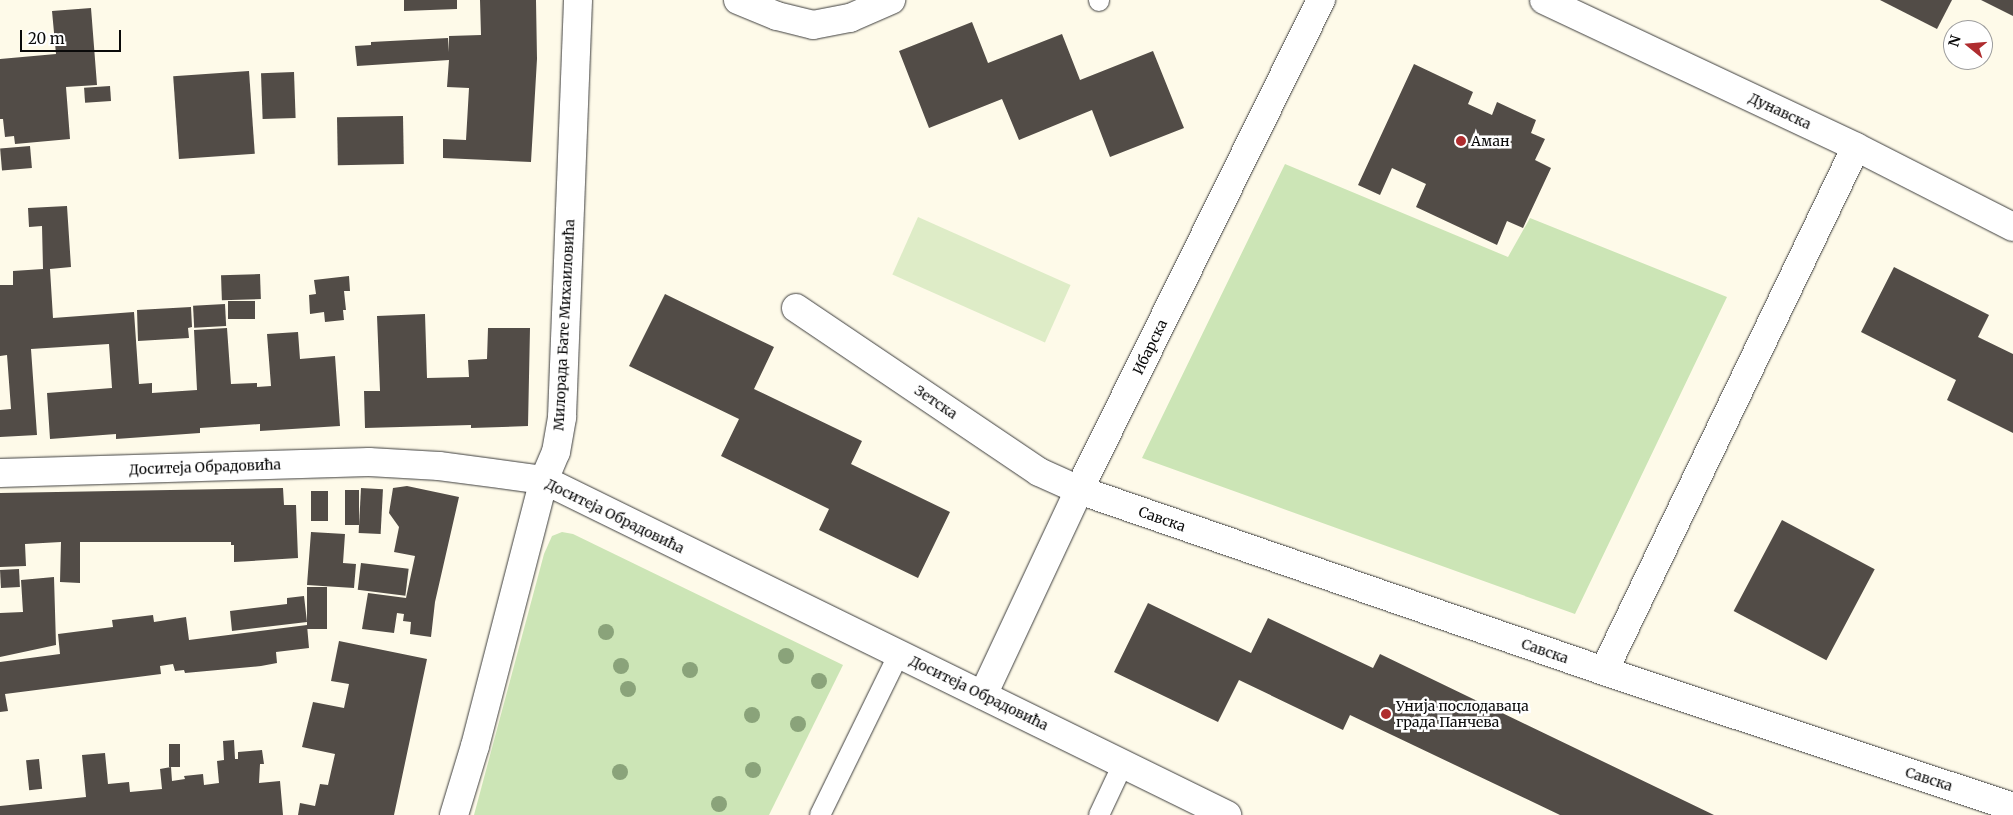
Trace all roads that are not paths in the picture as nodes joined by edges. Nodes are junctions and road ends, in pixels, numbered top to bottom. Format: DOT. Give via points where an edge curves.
graph roads {
  1 [pos="578,0"];
  2 [pos="738,0"];
  3 [pos="891,0"];
  4 [pos="1322,0"];
  5 [pos="1544,0"];
  6 [pos="1856,147"];
  7 [pos="2013,227"];
  8 [pos="796,308"];
  9 [pos="0,473"];
  10 [pos="544,480"];
  11 [pos="1079,490"];
  12 [pos="899,654"];
  13 [pos="1604,671"];
  14 [pos="982,695"];
  15 [pos="1123,764"];
  16 [pos="2013,807"];
  17 [pos="454,815"];
  18 [pos="820,815"];
  19 [pos="1099,815"];
  20 [pos="1227,815"];
  1 -- 10 [label="street, Милорада Бате Михаиловића" via="562,418 556,452"];
  2 -- 3 [label="street" via="778,16 813,25 850,18"];
  4 -- 11 [label="street, Ибарска"];
  5 -- 6 [label="street, Дунавска"];
  6 -- 7 [label="street, Дунавска"];
  6 -- 13 [label="street"];
  8 -- 11 [label="street, Зетска" via="1039,472"];
  9 -- 10 [label="street, Доситеја Обрадовића" via="369,462 439,466"];
  10 -- 12 [label="street, Доситеја Обрадовића"];
  10 -- 17 [label="street, Милорада Бате Михаиловића"];
  11 -- 13 [label="street, Савска"];
  11 -- 14 [label="street, Ибарска"];
  12 -- 14 [label="street, Доситеја Обрадовића"];
  12 -- 18 [label="lane"];
  13 -- 16 [label="street, Савска"];
  14 -- 15 [label="street, Доситеја Обрадовића"];
  15 -- 19 [label="lane"];
  15 -- 20 [label="street, Доситеја Обрадовића"];
}
